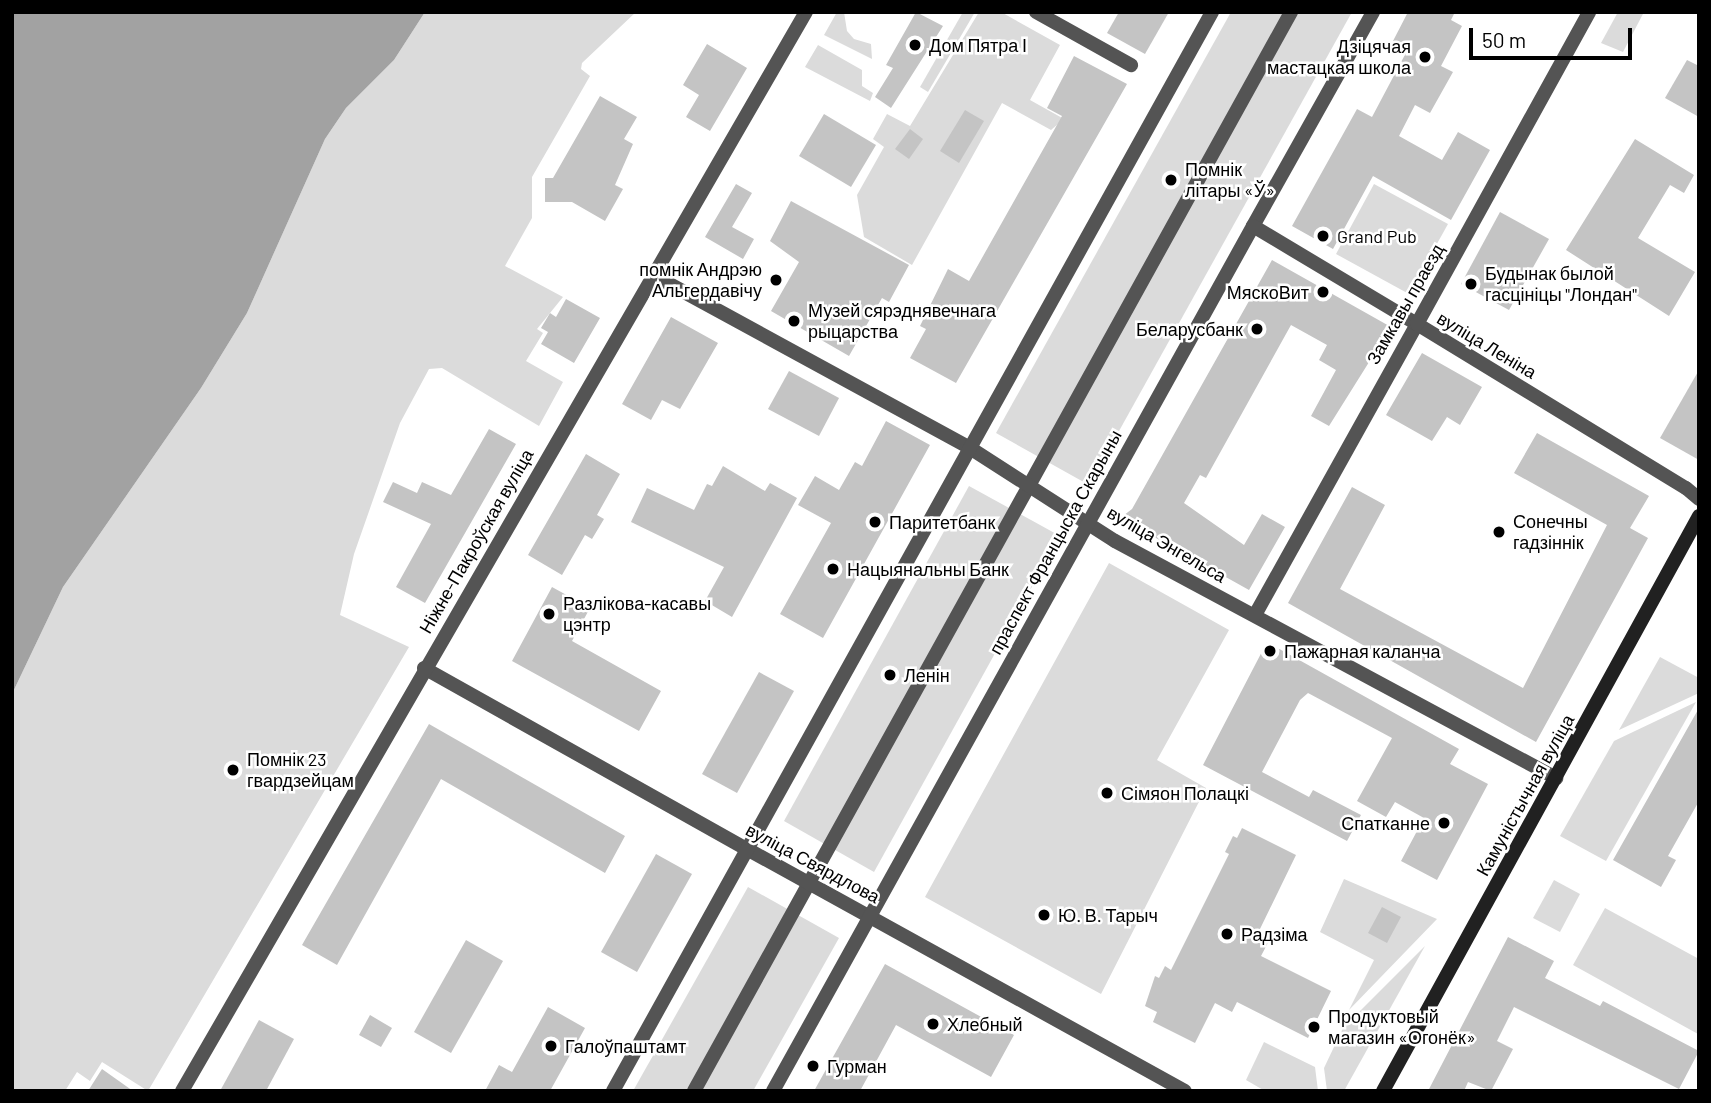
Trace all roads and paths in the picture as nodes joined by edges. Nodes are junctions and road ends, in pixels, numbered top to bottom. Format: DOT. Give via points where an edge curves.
graph roads {
  1 [pos="806,12"];
  2 [pos="1036,12"];
  3 [pos="1212,12"];
  4 [pos="1291,12"];
  5 [pos="1373,12"];
  6 [pos="1589,12"];
  7 [pos="1131,65"];
  8 [pos="1253,226"];
  9 [pos="653,275"];
  10 [pos="1417,324"];
  11 [pos="970,449"];
  12 [pos="1029,487"];
  13 [pos="1699,499"];
  14 [pos="1699,516"];
  15 [pos="1088,520"];
  16 [pos="1255,615"];
  17 [pos="424,668"];
  18 [pos="1556,778"];
  19 [pos="747,849"];
  20 [pos="809,881"];
  21 [pos="871,916"];
  22 [pos="182,1091"];
  23 [pos="613,1091"];
  24 [pos="694,1091"];
  25 [pos="773,1091"];
  26 [pos="1185,1091"];
  27 [pos="1383,1091"];
  1 -- 9 [label="street, Ніжне-Пакроўская вуліца"];
  2 -- 7 [label="street"];
  3 -- 11 [label="street"];
  4 -- 12 [label="street"];
  5 -- 8 [label="street, праспект Францыска Скарыны"];
  6 -- 10 [label="street, Замкавы праезд"];
  8 -- 10 [label="street, вуліца Леніна"];
  8 -- 15 [label="street, праспект Францыска Скарыны"];
  9 -- 11 [label="street, вуліца Энгельса"];
  9 -- 17 [label="street, Ніжне-Пакроўская вуліца"];
  10 -- 13 [label="street, вуліца Леніна"];
  10 -- 16 [label="street, Замкавы праезд"];
  11 -- 12 [label="street, вуліца Энгельса"];
  11 -- 19 [label="street"];
  12 -- 15 [label="street, вуліца Энгельса"];
  12 -- 20 [label="street"];
  14 -- 18 [label="main road, Камуністычная вуліца"];
  15 -- 16 [label="street, вуліца Энгельса" via="1115,541"];
  15 -- 21 [label="street, праспект Францыска Скарыны"];
  16 -- 18 [label="street, вуліца Энгельса"];
  17 -- 19 [label="street, вуліца Свярдлова"];
  17 -- 22 [label="street, Ніжне-Пакроўская вуліца"];
  18 -- 27 [label="main road, Камуністычная вуліца"];
  19 -- 20 [label="street, вуліца Свярдлова"];
  19 -- 23 [label="street"];
  20 -- 21 [label="street, вуліца Свярдлова"];
  20 -- 24 [label="street"];
  21 -- 25 [label="street, праспект Францыска Скарыны"];
  21 -- 26 [label="street, вуліца Свярдлова"];
}
